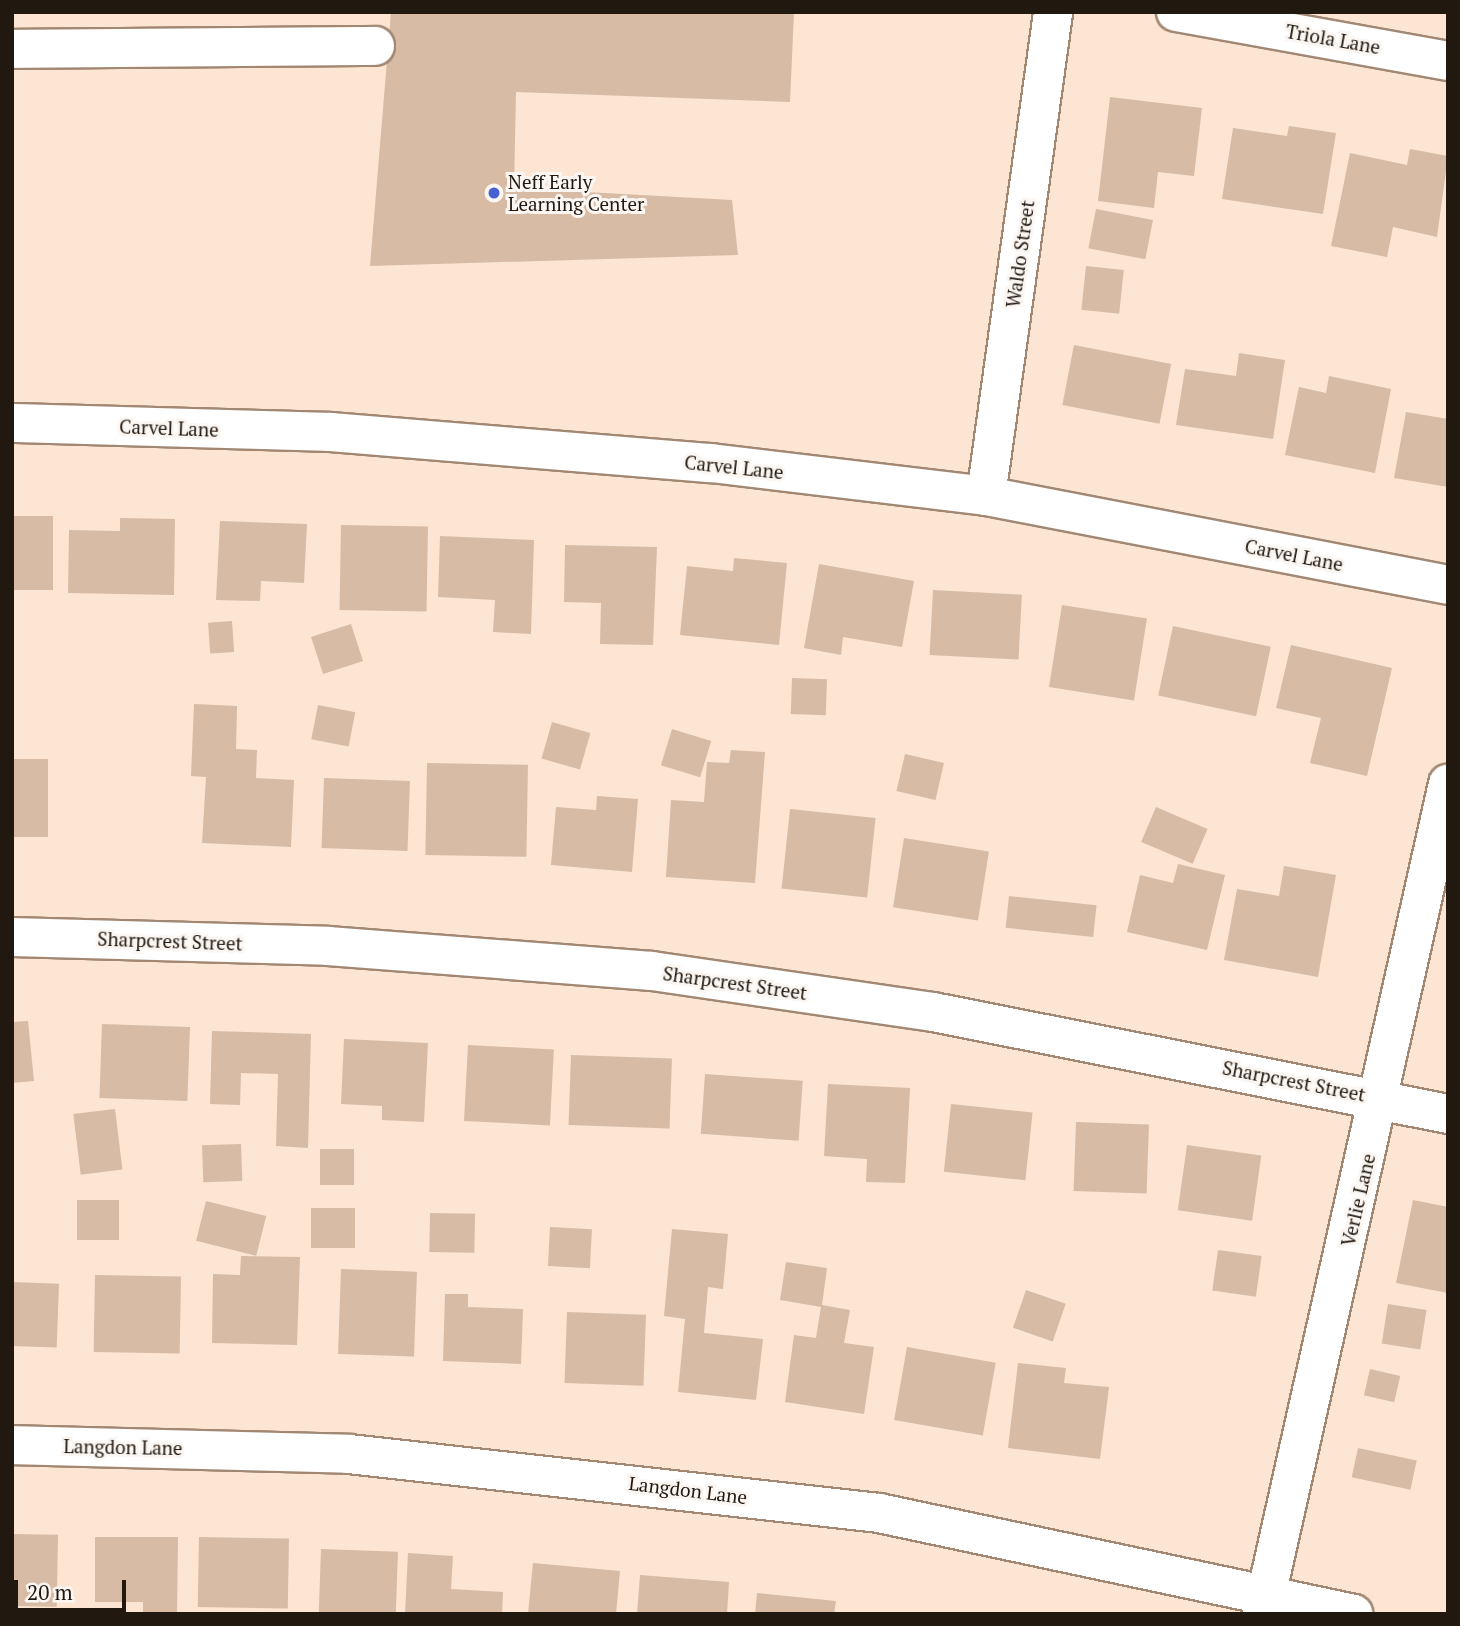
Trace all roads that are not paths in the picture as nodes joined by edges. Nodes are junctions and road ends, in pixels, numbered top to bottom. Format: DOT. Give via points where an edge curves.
graph roads {
  1 [pos="1053,12"];
  2 [pos="1176,12"];
  3 [pos="375,46"];
  4 [pos="12,49"];
  5 [pos="1448,61"];
  6 [pos="12,424"];
  7 [pos="986,496"];
  8 [pos="1448,585"];
  9 [pos="1448,784"];
  10 [pos="12,937"];
  11 [pos="1382,1097"];
  12 [pos="1448,1114"];
  13 [pos="12,1446"];
  14 [pos="1264,1604"];
  15 [pos="1353,1614"];
  1 -- 7 [label="street, Waldo Street"];
  2 -- 5 [label="street, Triola Lane"];
  3 -- 4 [label="street"];
  6 -- 7 [label="street, Carvel Lane" via="331,432 711,463"];
  7 -- 8 [label="street, Carvel Lane"];
  9 -- 11 [label="street, Verlie Lane"];
  10 -- 11 [label="street, Sharpcrest Street" via="328,946 652,971 933,1012"];
  11 -- 12 [label="street, Sharpcrest Street"];
  11 -- 14 [label="street, Verlie Lane"];
  13 -- 14 [label="street, Langdon Lane" via="349,1454 879,1513"];
  14 -- 15 [label="street, Langdon Lane"];
}
